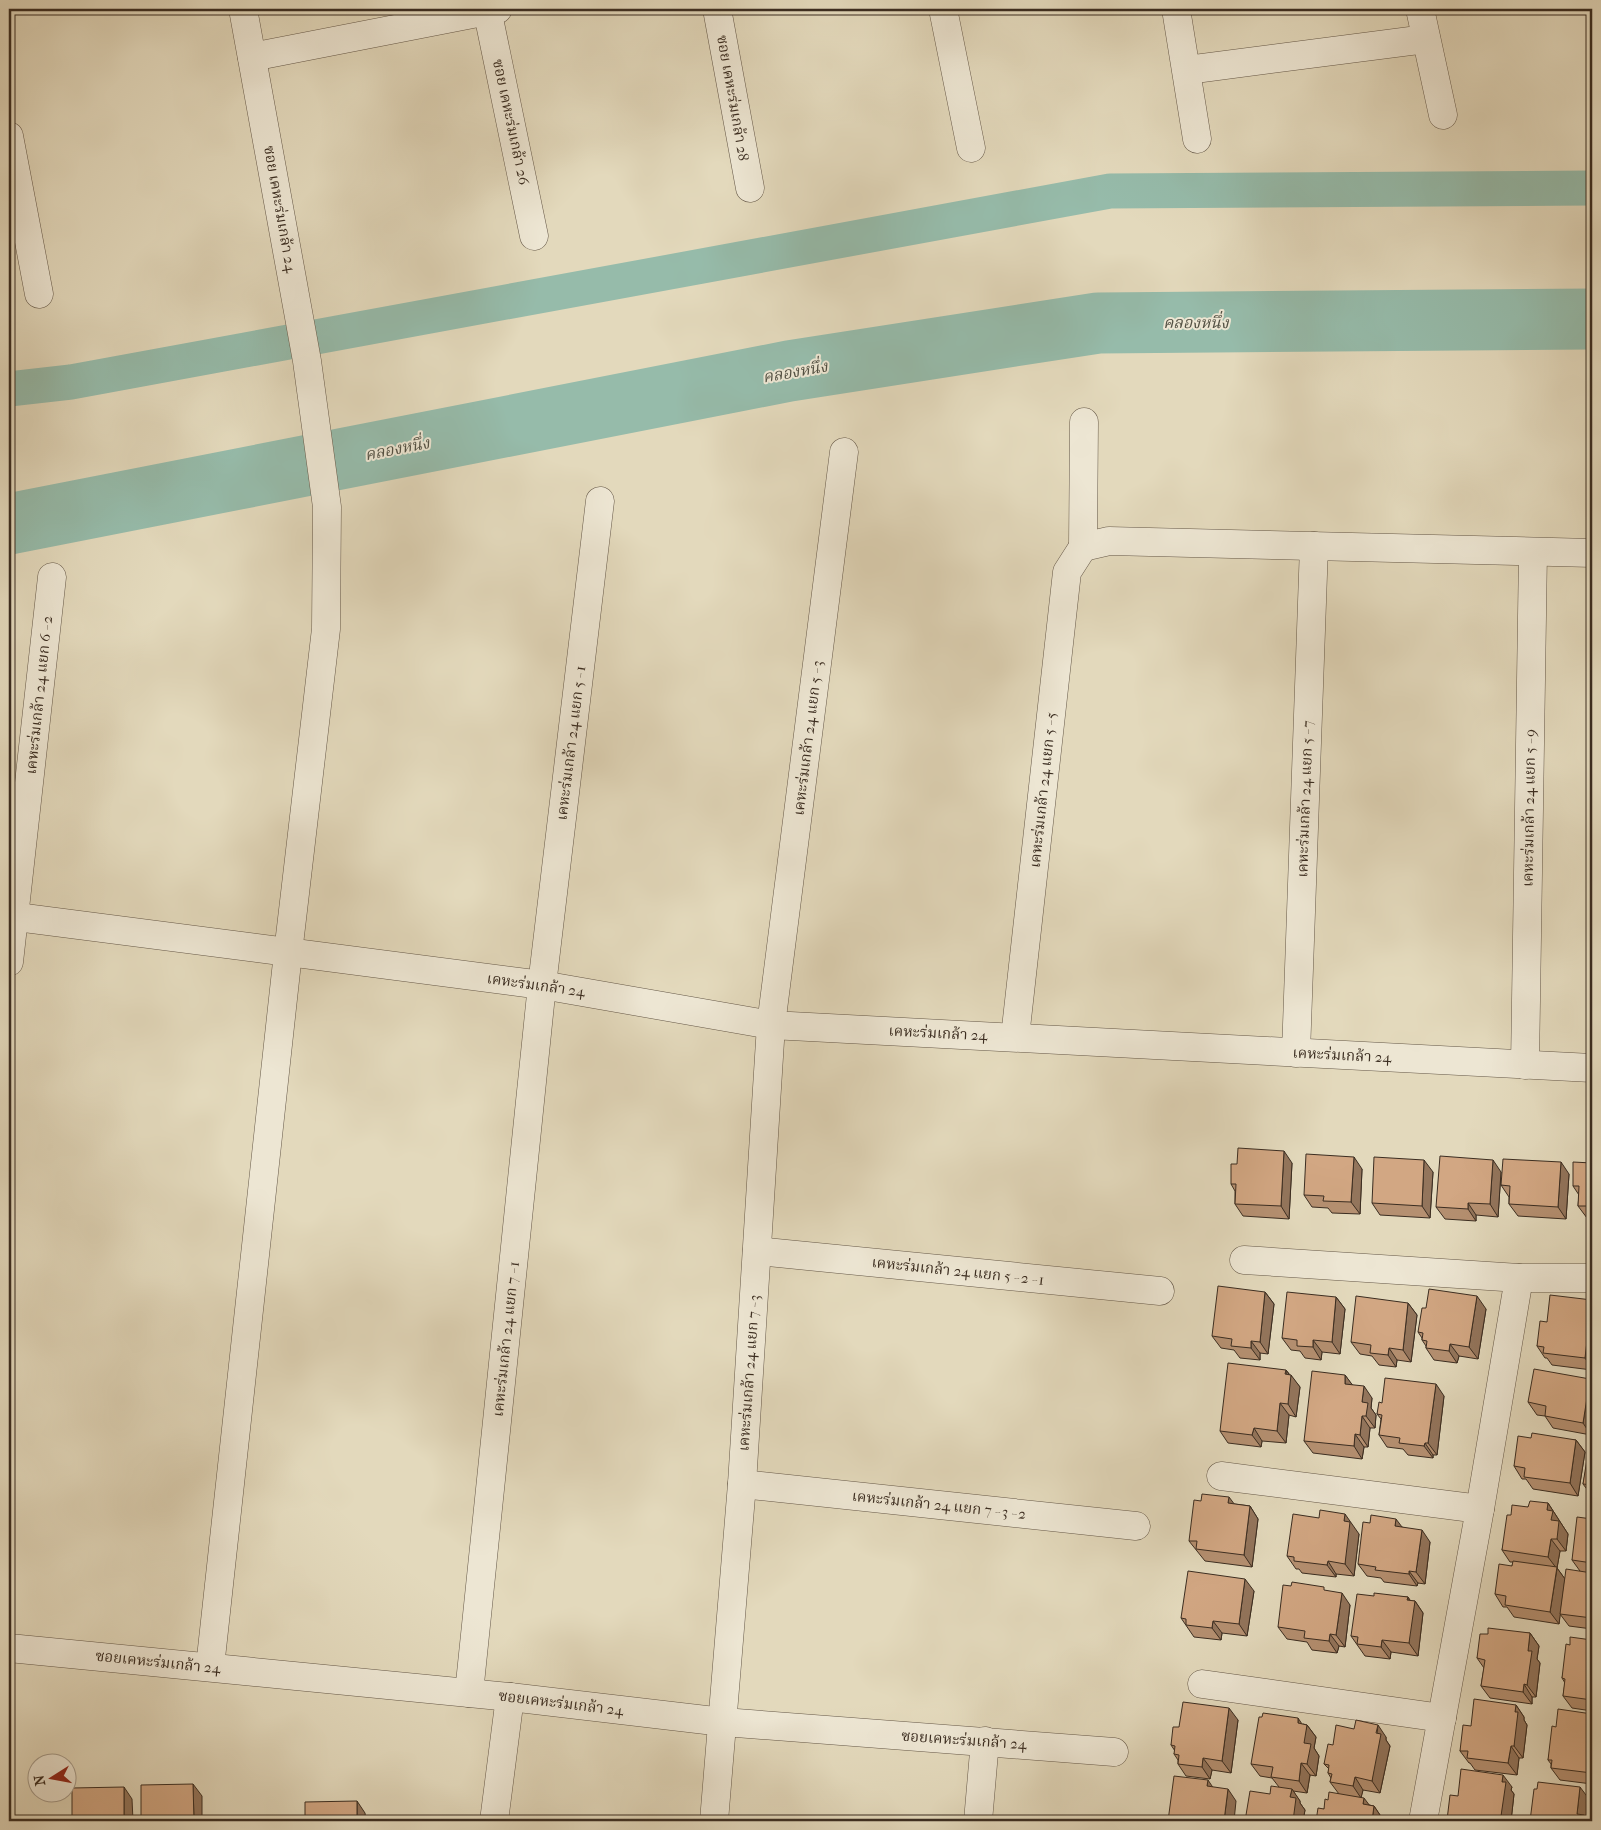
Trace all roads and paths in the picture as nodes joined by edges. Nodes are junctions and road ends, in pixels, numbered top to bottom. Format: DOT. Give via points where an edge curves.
graph roads {
  1 [pos="244,9"];
  2 [pos="491,9"];
  3 [pos="717,9"];
  4 [pos="942,9"];
  5 [pos="1176,9"];
  6 [pos="1420,9"];
  7 [pos="1426,39"];
  8 [pos="252,57"];
  9 [pos="1187,70"];
  10 [pos="1443,115"];
  11 [pos="9,136"];
  12 [pos="1197,139"];
  13 [pos="971,148"];
  14 [pos="750,188"];
  15 [pos="534,236"];
  16 [pos="39,294"];
  17 [pos="1084,422"];
  18 [pos="844,452"];
  19 [pos="600,500"];
  20 [pos="1314,546"];
  21 [pos="1083,547"];
  22 [pos="1533,552"];
  23 [pos="1592,553"];
  24 [pos="52,578"];
  25 [pos="11,916"];
  26 [pos="288,953"];
  27 [pos="9,962"];
  28 [pos="542,984"];
  29 [pos="772,1025"];
  30 [pos="1015,1037"];
  31 [pos="1296,1052"];
  32 [pos="1525,1064"];
  33 [pos="1592,1068"];
  34 [pos="757,1251"];
  35 [pos="1244,1260"];
  36 [pos="1519,1278"];
  37 [pos="1592,1278"];
  38 [pos="1160,1291"];
  39 [pos="1221,1476"];
  40 [pos="742,1484"];
  41 [pos="1480,1509"];
  42 [pos="1136,1526"];
  43 [pos="9,1648"];
  44 [pos="210,1667"];
  45 [pos="1202,1684"];
  46 [pos="469,1693"];
  47 [pos="510,1697"];
  48 [pos="1442,1718"];
  49 [pos="722,1722"];
  50 [pos="985,1741"];
  51 [pos="1114,1752"];
  52 [pos="494,1821"];
  53 [pos="714,1821"];
  54 [pos="978,1821"];
  55 [pos="1423,1821"];
  1 -- 8 [label="street, ซอย เคหะร่มเกล้า 24"];
  2 -- 8 [label="street"];
  2 -- 15 [label="street, ซอย เคหะร่มเกล้า 26"];
  3 -- 14 [label="street, ซอย เคหะร่มเกล้า 28"];
  4 -- 13 [label="street"];
  5 -- 9 [label="street"];
  6 -- 7 [label="street"];
  7 -- 9 [label="street"];
  7 -- 10 [label="street"];
  8 -- 26 [label="street, ซอย เคหะร่มเกล้า 24" via="307,361 327,507 326,629"];
  9 -- 12 [label="street"];
  11 -- 16 [label="street"];
  17 -- 21 [label="street"];
  18 -- 29 [label="street, เคหะร่มเกล้า 24 แยก 5 - 3"];
  19 -- 28 [label="street, เคหะร่มเกล้า 24 แยก 5 - 1"];
  20 -- 21 [label="street" via="1109,541"];
  20 -- 22 [label="street"];
  20 -- 31 [label="street, เคหะร่มเกล้า 24 แยก 5 - 7"];
  21 -- 30 [label="street, เคหะร่มเกล้า 24 แยก 5 - 5" via="1067,572"];
  22 -- 23 [label="street"];
  22 -- 32 [label="street, เคหะร่มเกล้า 24 แยก 5 - 9"];
  24 -- 25 [label="street, เคหะร่มเกล้า 24 แยก 6 - 2"];
  25 -- 26 [label="street, เคหะร่มเกล้า 24"];
  25 -- 27 [label="street, เคหะร่มเกล้า 24 แยก 6 - 2"];
  26 -- 28 [label="street, เคหะร่มเกล้า 24"];
  26 -- 44 [label="street, ซอย เคหะร่มเกล้า 24"];
  28 -- 29 [label="street, เคหะร่มเกล้า 24"];
  28 -- 46 [label="street, เคหะร่มเกล้า 24 แยก 7 - 1"];
  29 -- 30 [label="street, เคหะร่มเกล้า 24"];
  29 -- 34 [label="street, เคหะร่มเกล้า 24 แยก 7 - 3"];
  30 -- 31 [label="street, เคหะร่มเกล้า 24"];
  31 -- 32 [label="street, เคหะร่มเกล้า 24"];
  32 -- 33 [label="street, เคหะร่มเกล้า 24"];
  34 -- 38 [label="street, เคหะร่มเกล้า 24 แยก 5 - 2 - 1"];
  34 -- 40 [label="street, เคหะร่มเกล้า 24 แยก 7 - 3"];
  35 -- 36 [label="street"];
  36 -- 37 [label="street"];
  36 -- 41 [label="street"];
  39 -- 41 [label="street"];
  40 -- 42 [label="street, เคหะร่มเกล้า 24 แยก 7 - 3 - 2"];
  40 -- 49 [label="street, เคหะร่มเกล้า 24 แยก 7 - 3"];
  41 -- 48 [label="street"];
  43 -- 44 [label="street, ซอยเคหะร่มเกล้า 24"];
  44 -- 46 [label="street, ซอยเคหะร่มเกล้า 24"];
  45 -- 48 [label="street"];
  46 -- 47 [label="street, ซอยเคหะร่มเกล้า 24"];
  47 -- 49 [label="street, ซอยเคหะร่มเกล้า 24"];
  47 -- 52 [label="street"];
  48 -- 55 [label="street"];
  49 -- 50 [label="street, ซอยเคหะร่มเกล้า 24"];
  49 -- 53 [label="street, เคหะร่มเกล้า 24 แยก 7 - 3"];
  50 -- 51 [label="street, ซอยเคหะร่มเกล้า 24"];
  50 -- 54 [label="street"];
}
